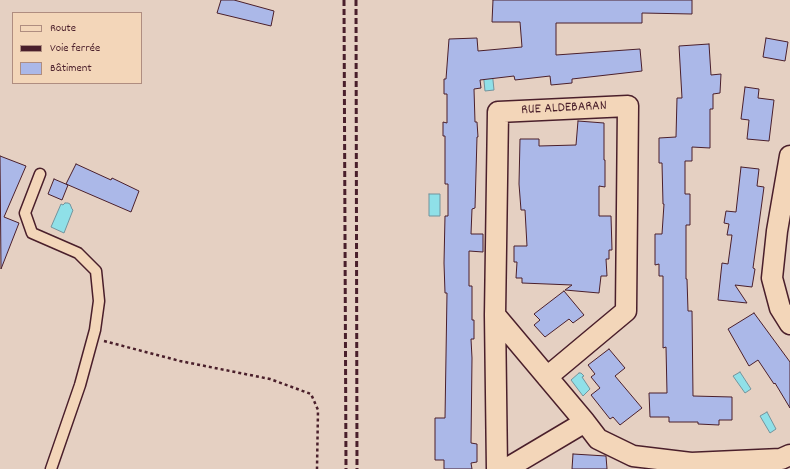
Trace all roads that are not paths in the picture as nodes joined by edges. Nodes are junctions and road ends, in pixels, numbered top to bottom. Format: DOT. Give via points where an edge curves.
graph roads {
  1 [pos="790,156"];
  2 [pos="40,174"];
  3 [pos="494,315"];
  4 [pos="790,324"];
  5 [pos="547,377"];
  6 [pos="585,422"];
  7 [pos="790,455"];
  8 [pos="51,469"];
  9 [pos="497,469"];
  10 [pos="506,469"];
  1 -- 4 [label="street" via="772,278 780,308"];
  2 -- 8 [label="lane" via="25,213 32,233 78,253 96,271 100,301 80,385"];
  3 -- 5 [label="street"];
  3 -- 5 [label="street, RUE ALDEBARAN" via="498,112 628,106 626,311"];
  3 -- 9 [label="street"];
  5 -- 6 [label="street"];
  6 -- 7 [label="street" via="598,439 633,456 691,463 781,460"];
  6 -- 10 [label="street"];
}
